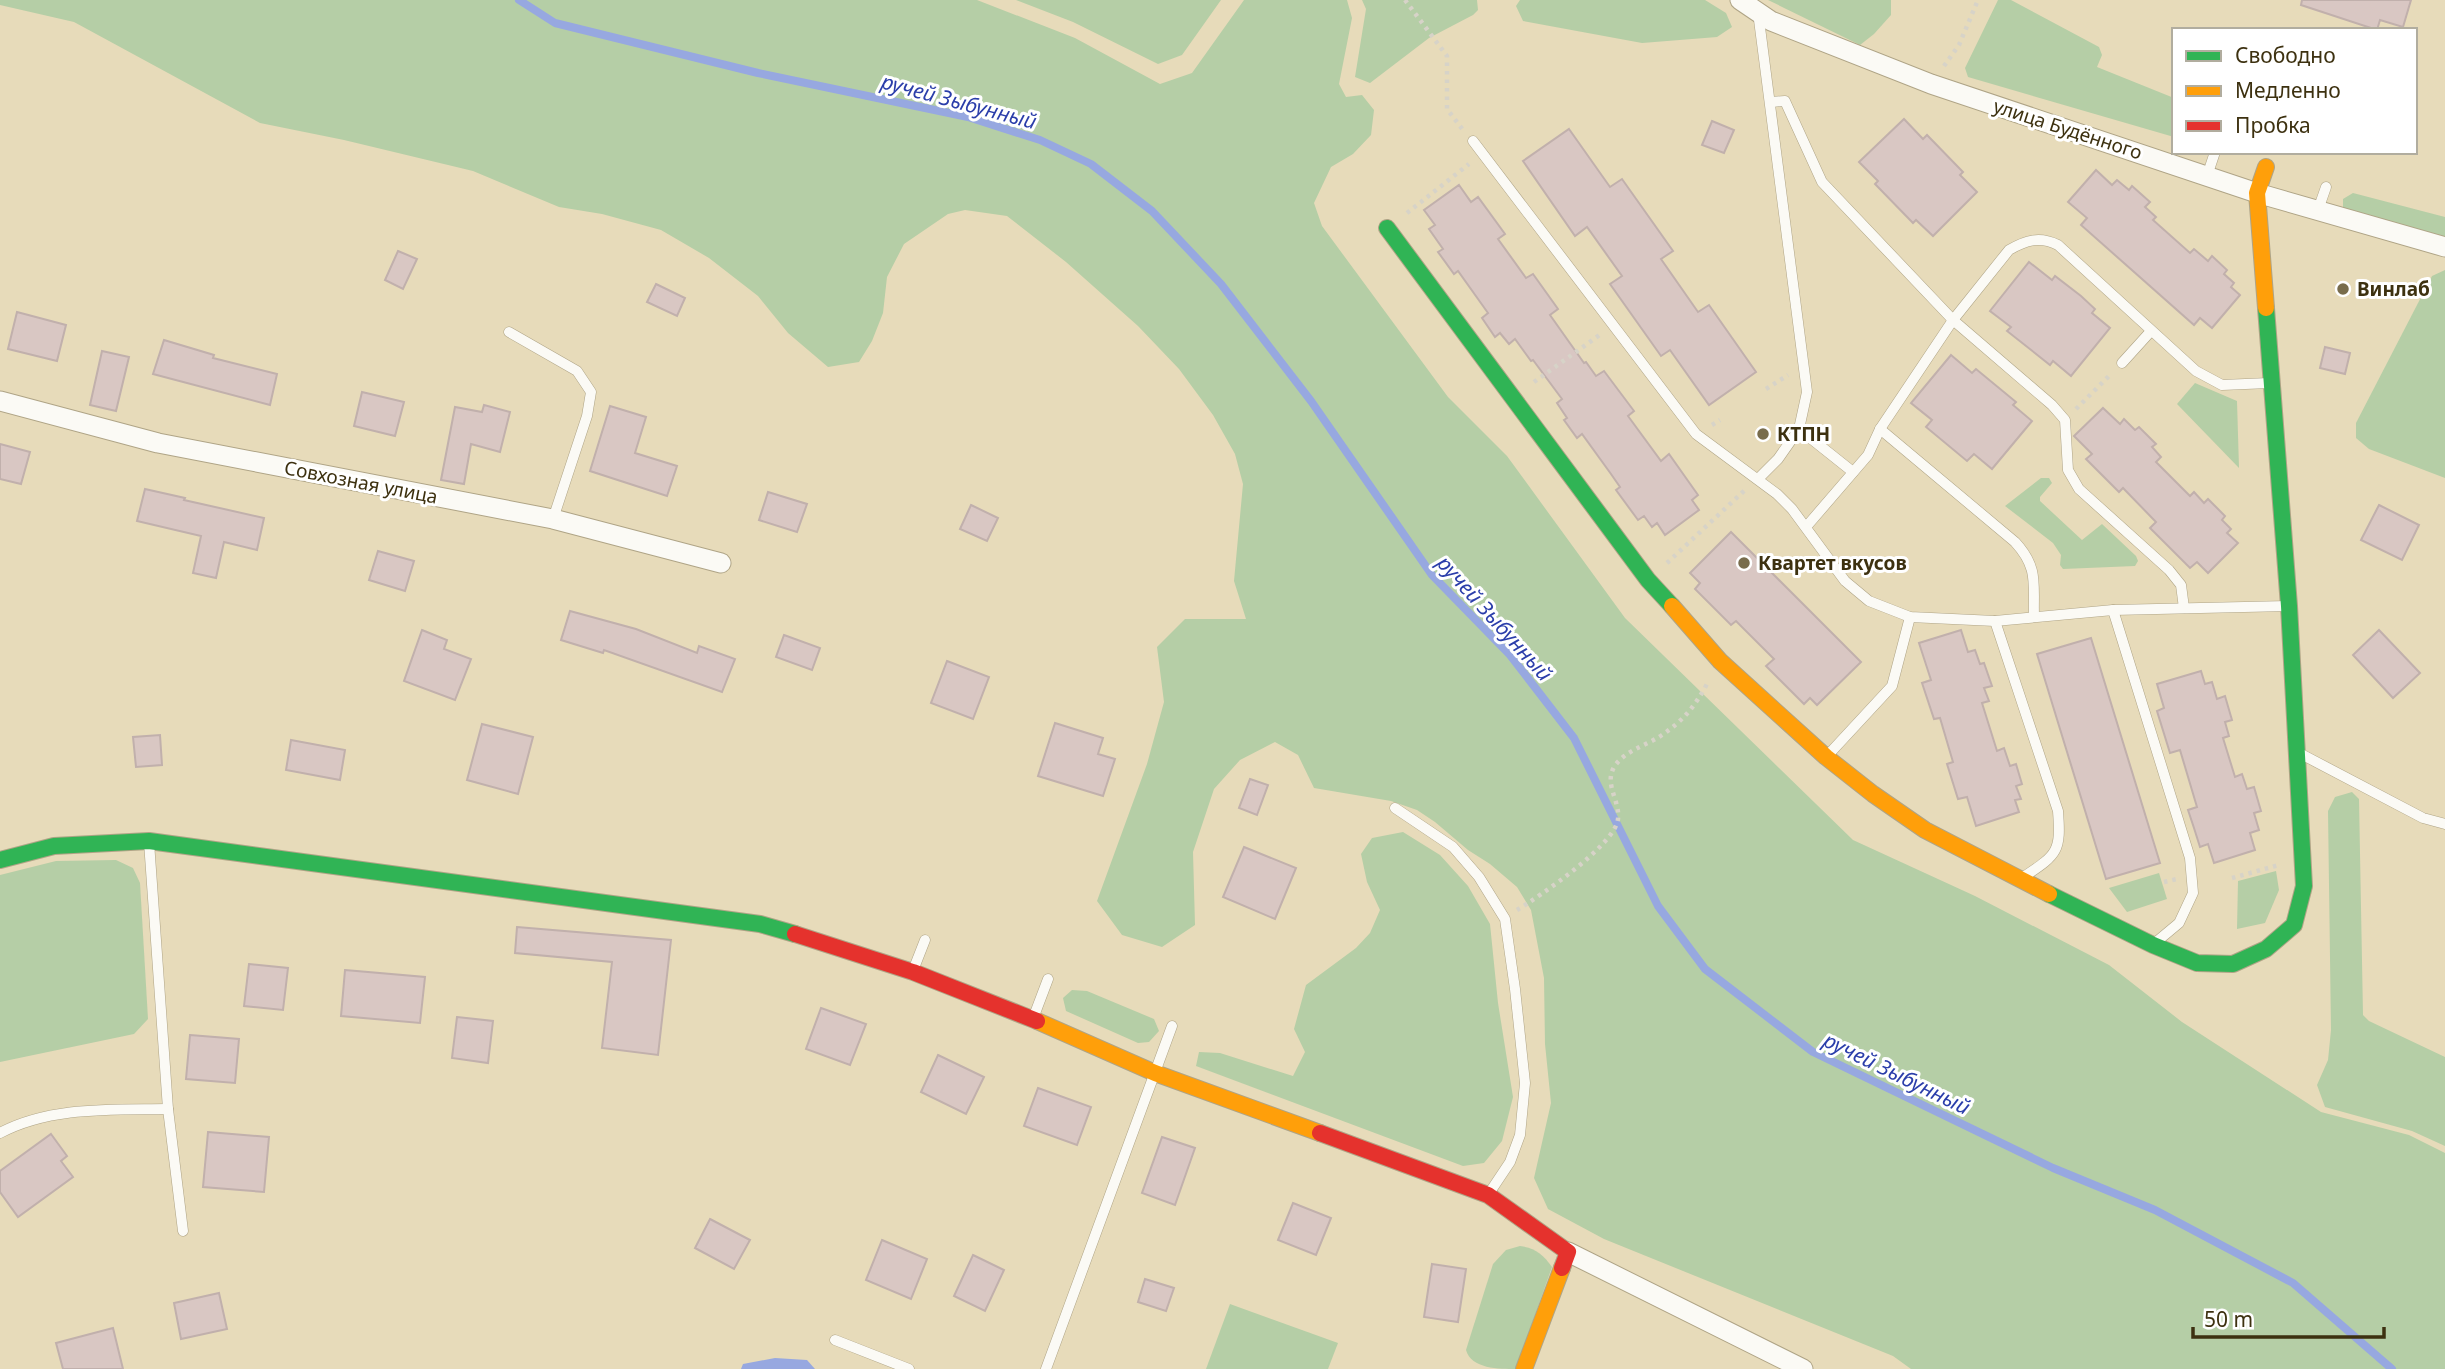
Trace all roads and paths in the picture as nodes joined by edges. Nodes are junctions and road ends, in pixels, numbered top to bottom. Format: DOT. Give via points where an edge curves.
graph roads {
  1 [pos="1405,0"];
  2 [pos="1740,0"];
  3 [pos="1978,0"];
  4 [pos="1758,12"];
  5 [pos="1931,84"];
  6 [pos="1770,102"];
  7 [pos="1473,141"];
  8 [pos="1483,154"];
  9 [pos="2213,154"];
  10 [pos="2266,167"];
  11 [pos="2207,176"];
  12 [pos="2326,187"];
  13 [pos="2257,193"];
  14 [pos="2318,210"];
  15 [pos="1387,228"];
  16 [pos="2445,247"];
  17 [pos="1952,320"];
  18 [pos="1613,325"];
  19 [pos="2151,331"];
  20 [pos="509,332"];
  21 [pos="2122,363"];
  22 [pos="2272,383"];
  23 [pos="2091,395"];
  24 [pos="1513,397"];
  25 [pos="0,401"];
  26 [pos="1799,429"];
  27 [pos="1880,429"];
  28 [pos="1853,472"];
  29 [pos="1758,479"];
  30 [pos="552,519"];
  31 [pos="1806,527"];
  32 [pos="721,563"];
  33 [pos="1648,580"];
  34 [pos="2289,606"];
  35 [pos="2184,608"];
  36 [pos="2113,610"];
  37 [pos="1910,617"];
  38 [pos="2034,618"];
  39 [pos="1995,621"];
  40 [pos="1692,710"];
  41 [pos="2297,752"];
  42 [pos="1826,757"];
  43 [pos="1395,808"];
  44 [pos="2445,824"];
  45 [pos="149,841"];
  46 [pos="2303,859"];
  47 [pos="0,860"];
  48 [pos="2232,878"];
  49 [pos="2022,879"];
  50 [pos="1505,919"];
  51 [pos="925,940"];
  52 [pos="2153,945"];
  53 [pos="913,972"];
  54 [pos="1048,979"];
  55 [pos="1032,1019"];
  56 [pos="1172,1026"];
  57 [pos="1155,1073"];
  58 [pos="168,1109"];
  59 [pos="0,1133"];
  60 [pos="1488,1195"];
  61 [pos="183,1231"];
  62 [pos="1568,1252"];
  63 [pos="835,1340"];
  64 [pos="909,1369"];
  65 [pos="1046,1369"];
  66 [pos="1524,1369"];
  67 [pos="1803,1369"];
  1 -- 7 [label="path" via="1447,56 1447,109"];
  2 -- 4 [label="street, улица Будённого"];
  3 -- 5 [label="path" via="1959,45"];
  4 -- 5 [label="street, улица Будённого"];
  4 -- 6 [label="lane"];
  5 -- 11 [label="street, улица Будённого"];
  6 -- 17 [label="lane" via="1785,101 1822,182"];
  6 -- 26 [label="lane" via="1807,392"];
  7 -- 8 [label="lane"];
  8 -- 15 [label="path"];
  8 -- 18 [label="lane"];
  9 -- 11 [label="lane"];
  10 -- 13 [label="street"];
  11 -- 13 [label="street, улица Будённого"];
  12 -- 14 [label="lane"];
  13 -- 14 [label="street, улица Будённого"];
  13 -- 22 [label="street"];
  14 -- 16 [label="street, улица Будённого"];
  15 -- 24 [label="street"];
  17 -- 19 [label="lane" via="2009,250 2036,239 2058,245"];
  17 -- 27 [label="lane"];
  17 -- 35 [label="lane" via="2065,420 2068,470 2080,489 2168,570 2181,585"];
  18 -- 24 [label="path"];
  18 -- 29 [label="lane" via="1696,434"];
  19 -- 21 [label="lane"];
  19 -- 22 [label="lane" via="2196,371 2222,385"];
  20 -- 30 [label="lane" via="577,371 591,392"];
  21 -- 23 [label="path"];
  22 -- 34 [label="street"];
  24 -- 33 [label="street"];
  25 -- 30 [label="street, Совхозная улица" via="158,443"];
  26 -- 28 [label="lane"];
  26 -- 29 [label="lane"];
  27 -- 28 [label="lane" via="1868,455"];
  27 -- 38 [label="lane" via="2028,556 2033,569"];
  28 -- 31 [label="lane"];
  29 -- 31 [label="lane"];
  29 -- 33 [label="path"];
  30 -- 32 [label="street, Совхозная улица"];
  31 -- 37 [label="lane" via="1845,581 1869,601"];
  33 -- 42 [label="street" via="1720,661"];
  34 -- 35 [label="lane"];
  34 -- 41 [label="street"];
  35 -- 36 [label="lane"];
  36 -- 38 [label="lane"];
  36 -- 52 [label="lane" via="2190,858 2193,893 2179,923"];
  37 -- 39 [label="lane"];
  37 -- 42 [label="lane" via="1892,686"];
  38 -- 39 [label="lane"];
  39 -- 49 [label="lane" via="2058,811 2060,841 2049,860"];
  40 -- 50 [label="path" via="1661,736 1624,756 1613,769 1610,789 1618,820 1613,831 1550,888"];
  41 -- 44 [label="lane" via="2423,818"];
  41 -- 46 [label="street"];
  42 -- 49 [label="street" via="1925,830"];
  43 -- 50 [label="lane" via="1453,847 1479,877"];
  45 -- 47 [label="street" via="54,846"];
  45 -- 53 [label="street" via="760,924"];
  45 -- 58 [label="lane"];
  46 -- 48 [label="path"];
  46 -- 52 [label="street" via="2304,886 2294,925 2266,949 2232,964 2197,963"];
  49 -- 52 [label="street"];
  50 -- 60 [label="lane" via="1525,1083 1520,1135"];
  51 -- 53 [label="lane"];
  53 -- 55 [label="street"];
  54 -- 55 [label="lane"];
  55 -- 57 [label="street"];
  56 -- 57 [label="lane"];
  57 -- 60 [label="street"];
  57 -- 65 [label="lane"];
  58 -- 59 [label="lane" via="44,1116"];
  58 -- 61 [label="lane"];
  60 -- 62 [label="street"];
  62 -- 66 [label="street"];
  62 -- 67 [label="street"];
  63 -- 64 [label="lane"];
}
